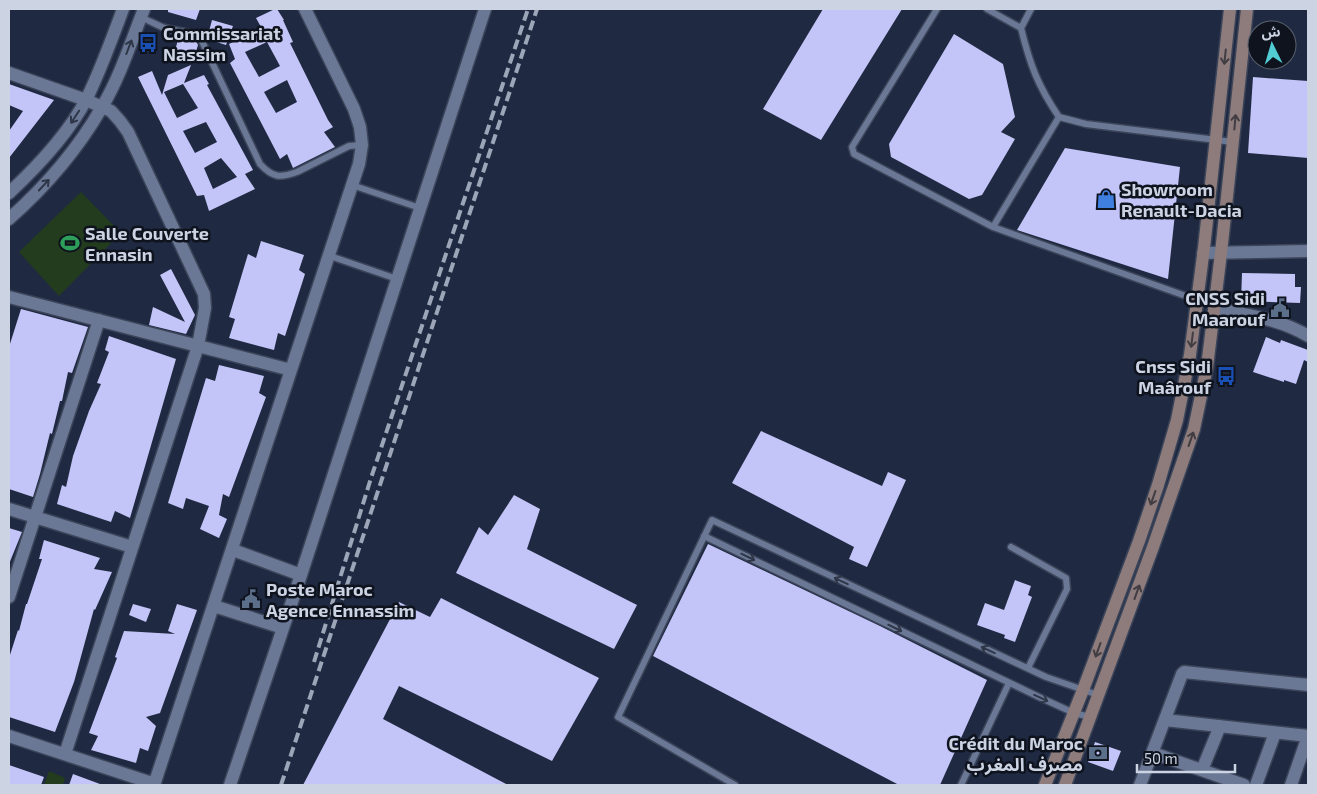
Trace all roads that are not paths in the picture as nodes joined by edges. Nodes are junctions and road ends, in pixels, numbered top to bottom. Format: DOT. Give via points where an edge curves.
graph roads {
  1 [pos="124,9"];
  2 [pos="485,9"];
  3 [pos="937,9"];
  4 [pos="987,9"];
  5 [pos="1031,9"];
  6 [pos="1230,9"];
  7 [pos="1247,9"];
  8 [pos="307,10"];
  9 [pos="142,13"];
  10 [pos="1021,28"];
  11 [pos="9,73"];
  12 [pos="86,100"];
  13 [pos="102,107"];
  14 [pos="1059,118"];
  15 [pos="1216,140"];
  16 [pos="1233,142"];
  17 [pos="362,145"];
  18 [pos="352,185"];
  19 [pos="9,193"];
  20 [pos="420,208"];
  21 [pos="9,218"];
  22 [pos="994,227"];
  23 [pos="1308,251"];
  24 [pos="1203,253"];
  25 [pos="1221,253"];
  26 [pos="330,256"];
  27 [pos="398,279"];
  28 [pos="9,297"];
  29 [pos="1197,300"];
  30 [pos="1215,308"];
  31 [pos="99,320"];
  32 [pos="1308,336"];
  33 [pos="198,346"];
  34 [pos="291,370"];
  35 [pos="9,509"];
  36 [pos="35,517"];
  37 [pos="704,536"];
  38 [pos="1138,541"];
  39 [pos="132,547"];
  40 [pos="1011,547"];
  41 [pos="1153,547"];
  42 [pos="233,550"];
  43 [pos="301,575"];
  44 [pos="9,598"];
  45 [pos="214,606"];
  46 [pos="283,628"];
  47 [pos="1028,668"];
  48 [pos="1009,683"];
  49 [pos="1308,685"];
  50 [pos="1083,690"];
  51 [pos="1098,695"];
  52 [pos="1074,713"];
  53 [pos="1090,717"];
  54 [pos="1165,720"];
  55 [pos="1220,726"];
  56 [pos="1275,733"];
  57 [pos="9,736"];
  58 [pos="1308,736"];
  59 [pos="1153,753"];
  60 [pos="65,754"];
  61 [pos="1202,770"];
  62 [pos="154,785"];
  63 [pos="230,785"];
  64 [pos="735,785"];
  65 [pos="961,785"];
  66 [pos="1045,785"];
  67 [pos="1065,785"];
  68 [pos="1140,785"];
  69 [pos="1244,785"];
  70 [pos="1256,785"];
  71 [pos="1291,785"];
  1 -- 12 [label="street"];
  2 -- 20 [label="street"];
  3 -- 22 [label="lane" via="852,151"];
  4 -- 10 [label="lane"];
  5 -- 10 [label="lane"];
  6 -- 15 [label="street, one-way"];
  16 -- 7 [label="street, one-way"];
  8 -- 17 [label="street" via="354,109"];
  13 -- 9 [label="street, one-way"];
  9 -- 17 [label="lane" via="162,27 200,37 260,164 268,173 288,175 349,146"];
  10 -- 14 [label="lane" via="1033,72"];
  11 -- 12 [label="street"];
  12 -- 13 [label="street"];
  12 -- 19 [label="street, one-way" via="46,154"];
  21 -- 13 [label="street, one-way" via="61,166"];
  13 -- 33 [label="street" via="111,111 128,132 204,294 205,308"];
  14 -- 15 [label="lane"];
  14 -- 22 [label="lane"];
  15 -- 16 [label="lane"];
  15 -- 24 [label="street"];
  16 -- 25 [label="street"];
  17 -- 18 [label="street"];
  18 -- 20 [label="lane"];
  18 -- 26 [label="street"];
  20 -- 27 [label="street"];
  22 -- 29 [label="lane"];
  23 -- 25 [label="street"];
  24 -- 25 [label="street"];
  24 -- 29 [label="street"];
  25 -- 30 [label="street"];
  26 -- 27 [label="lane"];
  26 -- 34 [label="street"];
  27 -- 43 [label="street"];
  28 -- 31 [label="street"];
  29 -- 38 [label="street, one-way" via="1178,420"];
  30 -- 32 [label="street" via="1277,323"];
  41 -- 30 [label="street, one-way" via="1194,429"];
  31 -- 33 [label="street"];
  31 -- 36 [label="street"];
  33 -- 34 [label="street"];
  33 -- 39 [label="street"];
  34 -- 42 [label="street"];
  35 -- 36 [label="street"];
  36 -- 39 [label="street"];
  36 -- 44 [label="street"];
  47 -- 37 [label="lane, one-way" via="712,520"];
  37 -- 48 [label="lane, one-way"];
  37 -- 64 [label="lane" via="618,717"];
  38 -- 41 [label="street"];
  38 -- 50 [label="street, one-way"];
  39 -- 60 [label="street"];
  40 -- 47 [label="lane" via="1066,578 1068,583"];
  51 -- 41 [label="street, one-way"];
  42 -- 43 [label="street"];
  42 -- 45 [label="street"];
  43 -- 46 [label="street"];
  45 -- 46 [label="street"];
  45 -- 62 [label="street"];
  46 -- 63 [label="street"];
  47 -- 50 [label="lane"];
  48 -- 52 [label="lane, one-way"];
  48 -- 65 [label="lane"];
  49 -- 54 [label="street" via="1184,672"];
  50 -- 51 [label="lane"];
  50 -- 52 [label="street"];
  51 -- 53 [label="street"];
  52 -- 53 [label="lane"];
  52 -- 66 [label="street"];
  53 -- 67 [label="street"];
  54 -- 55 [label="street"];
  54 -- 59 [label="street"];
  55 -- 56 [label="street"];
  55 -- 61 [label="street"];
  56 -- 58 [label="street"];
  56 -- 70 [label="street"];
  57 -- 60 [label="street"];
  58 -- 71 [label="street"];
  59 -- 61 [label="street"];
  59 -- 68 [label="street"];
  60 -- 62 [label="street"];
  61 -- 69 [label="street"];
}
